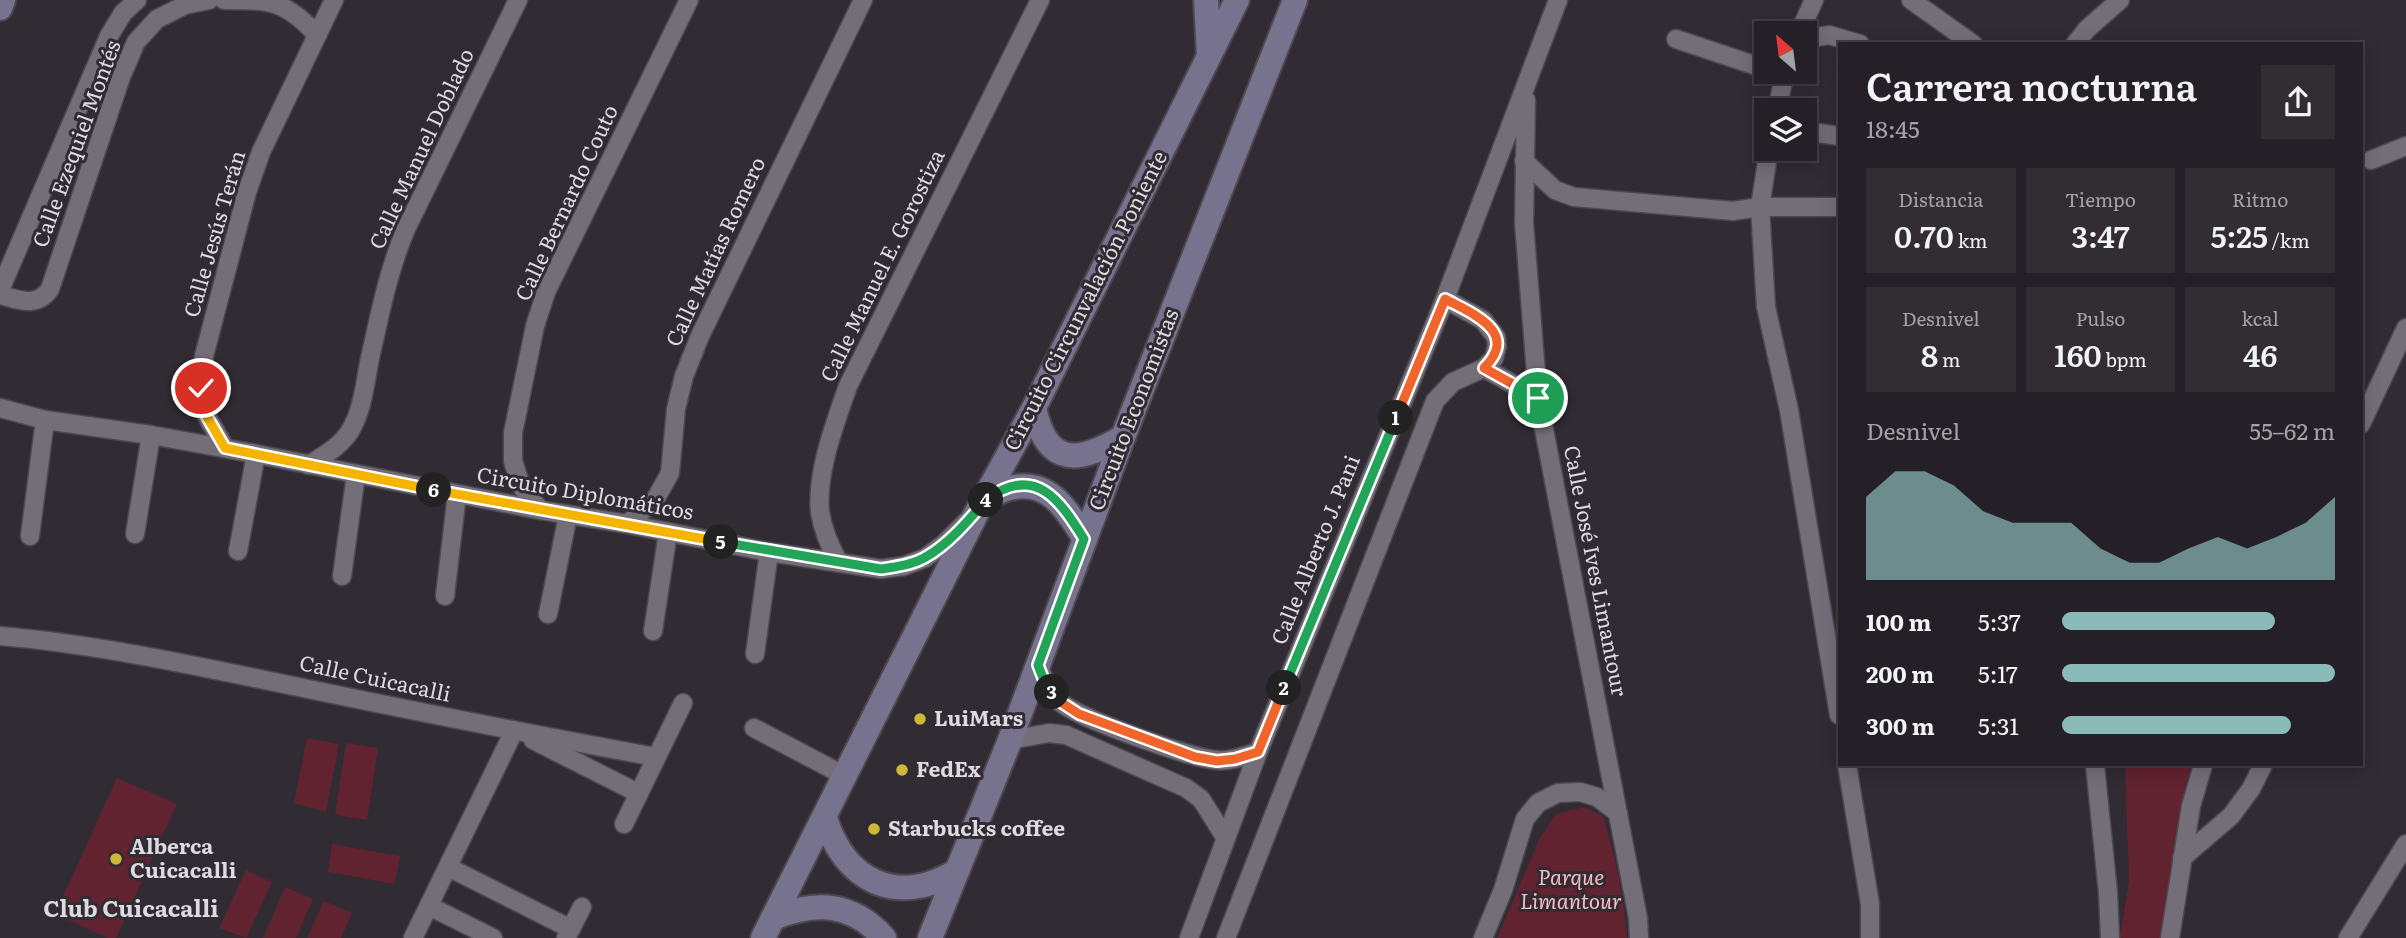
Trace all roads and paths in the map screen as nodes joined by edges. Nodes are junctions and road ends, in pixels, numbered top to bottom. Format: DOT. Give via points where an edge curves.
graph roads {
  1 [pos="3,0"];
  2 [pos="136,0"];
  3 [pos="209,0"];
  4 [pos="224,0"];
  5 [pos="334,0"];
  6 [pos="518,0"];
  7 [pos="690,0"];
  8 [pos="863,0"];
  9 [pos="1040,0"];
  10 [pos="1206,0"];
  11 [pos="1237,0"];
  12 [pos="1295,0"];
  13 [pos="1559,0"];
  14 [pos="1814,0"];
  15 [pos="1911,0"];
  16 [pos="2120,0"];
  17 [pos="0,8"];
  18 [pos="1804,21"];
  19 [pos="317,35"];
  20 [pos="1817,37"];
  21 [pos="1676,39"];
  22 [pos="1853,42"];
  23 [pos="1970,42"];
  24 [pos="2077,42"];
  25 [pos="1209,56"];
  26 [pos="1754,65"];
  27 [pos="1527,86"];
  28 [pos="1817,133"];
  29 [pos="1838,136"];
  30 [pos="2406,146"];
  31 [pos="2371,160"];
  32 [pos="1524,161"];
  33 [pos="1767,161"];
  34 [pos="1760,207"];
  35 [pos="1838,207"];
  36 [pos="0,290"];
  37 [pos="0,295"];
  38 [pos="1445,299"];
  39 [pos="2406,328"];
  40 [pos="1484,368"];
  41 [pos="1538,398"];
  42 [pos="0,408"];
  43 [pos="1034,408"];
  44 [pos="45,420"];
  45 [pos="2363,420"];
  46 [pos="151,435"];
  47 [pos="1124,436"];
  48 [pos="225,448"];
  49 [pos="256,454"];
  50 [pos="309,465"];
  51 [pos="356,474"];
  52 [pos="457,494"];
  53 [pos="540,510"];
  54 [pos="978,510"];
  55 [pos="568,515"];
  56 [pos="627,524"];
  57 [pos="668,532"];
  58 [pos="135,534"];
  59 [pos="30,536"];
  60 [pos="1084,539"];
  61 [pos="238,551"];
  62 [pos="769,552"];
  63 [pos="839,563"];
  64 [pos="342,576"];
  65 [pos="445,596"];
  66 [pos="548,614"];
  67 [pos="653,631"];
  68 [pos="0,636"];
  69 [pos="755,653"];
  70 [pos="1038,665"];
  71 [pos="682,704"];
  72 [pos="1838,709"];
  73 [pos="754,728"];
  74 [pos="514,731"];
  75 [pos="1010,740"];
  76 [pos="1258,752"];
  77 [pos="656,757"];
  78 [pos="1847,766"];
  79 [pos="2095,766"];
  80 [pos="2203,766"];
  81 [pos="2262,766"];
  82 [pos="845,776"];
  83 [pos="638,793"];
  84 [pos="1618,813"];
  85 [pos="825,818"];
  86 [pos="624,824"];
  87 [pos="1225,837"];
  88 [pos="2405,849"];
  89 [pos="2182,858"];
  90 [pos="448,867"];
  91 [pos="957,871"];
  92 [pos="429,906"];
  93 [pos="582,907"];
  94 [pos="768,928"];
  95 [pos="568,933"];
  96 [pos="413,938"];
  97 [pos="493,938"];
  98 [pos="884,938"];
  99 [pos="930,938"];
  100 [pos="1189,938"];
  101 [pos="1226,938"];
  102 [pos="1483,938"];
  103 [pos="1639,938"];
  104 [pos="1870,938"];
  105 [pos="2110,938"];
  106 [pos="2170,938"];
  107 [pos="2348,938"];
  1 -- 17 [label="main road"];
  2 -- 36 [label="street" via="109,36"];
  3 -- 37 [label="street, Calle Ezequiel Montés" via="185,5 158,19 136,42 50,289 35,302"];
  4 -- 19 [label="street" via="267,0 290,8"];
  5 -- 19 [label="street, Calle Jesús Terán"];
  6 -- 50 [label="street, Calle Manuel Doblado" via="394,257 350,430 337,447"];
  7 -- 53 [label="street, Calle Bernardo Couto" via="546,292 535,326 513,433 513,461 521,486"];
  8 -- 56 [label="street, Calle Matías Romero" via="700,336 676,409 670,473 655,500"];
  9 -- 63 [label="street, Calle Manuel E. Gorostiza" via="848,386 821,481 820,511 826,539"];
  10 -- 25 [label="main road"];
  11 -- 25 [label="main road, Circuito Circunvalación Poniente"];
  12 -- 47 [label="main road, Circuito Economistas"];
  13 -- 27 [label="street, Calle Alberto J. Pani"];
  14 -- 18 [label="street"];
  15 -- 23 [label="street"];
  16 -- 24 [label="street"];
  19 -- 48 [label="street, Calle Jesús Terán" via="247,191 204,356 201,388 206,415"];
  20 -- 22 [label="street" via="1829,35"];
  21 -- 26 [label="street"];
  25 -- 43 [label="main road, Circuito Circunvalación Poniente"];
  27 -- 32 [label="street, Calle José Ives Limantour"];
  27 -- 38 [label="street, Calle Alberto J. Pani"];
  28 -- 29 [label="street"];
  30 -- 31 [label="street"];
  32 -- 34 [label="street" via="1555,190 1574,197 1733,211"];
  32 -- 41 [label="street, Calle José Ives Limantour" via="1524,223"];
  33 -- 34 [label="street"];
  34 -- 35 [label="street"];
  34 -- 72 [label="street" via="1766,307 1789,410"];
  38 -- 40 [label="street" via="1490,327 1497,346 1494,358"];
  38 -- 76 [label="street, Calle Alberto J. Pani"];
  39 -- 45 [label="street"];
  40 -- 41 [label="street"];
  40 -- 101 [label="street" via="1453,382 1435,401"];
  41 -- 84 [label="street, Calle José Ives Limantour"];
  42 -- 44 [label="street, Circuito Diplomáticos"];
  43 -- 47 [label="main road" via="1043,436 1069,457"];
  43 -- 54 [label="main road, Circuito Circunvalación Poniente"];
  44 -- 46 [label="street, Circuito Diplomáticos"];
  44 -- 59 [label="street"];
  46 -- 48 [label="street, Circuito Diplomáticos"];
  46 -- 58 [label="street"];
  47 -- 60 [label="main road, Circuito Economistas"];
  48 -- 49 [label="street, Circuito Diplomáticos"];
  49 -- 50 [label="street, Circuito Diplomáticos"];
  49 -- 61 [label="street"];
  50 -- 51 [label="street, Circuito Diplomáticos"];
  51 -- 52 [label="street, Circuito Diplomáticos"];
  51 -- 64 [label="street"];
  52 -- 53 [label="street, Circuito Diplomáticos"];
  52 -- 65 [label="street"];
  53 -- 55 [label="street, Circuito Diplomáticos"];
  54 -- 60 [label="main road" via="1005,489 1035,487 1060,502"];
  54 -- 63 [label="street, Circuito Diplomáticos" via="925,558 881,569"];
  54 -- 82 [label="main road, Circuito Circunvalación Poniente"];
  55 -- 56 [label="street, Circuito Diplomáticos"];
  55 -- 66 [label="street"];
  56 -- 57 [label="street, Circuito Diplomáticos"];
  57 -- 62 [label="street, Circuito Diplomáticos"];
  57 -- 67 [label="street"];
  60 -- 70 [label="main road, Circuito Economistas"];
  62 -- 63 [label="street, Circuito Diplomáticos"];
  62 -- 69 [label="street"];
  68 -- 74 [label="street, Calle Cuicacalli" via="159,658"];
  70 -- 75 [label="main road, Circuito Economistas"];
  70 -- 76 [label="street" via="1059,701 1079,714 1195,757 1217,761"];
  71 -- 77 [label="street"];
  73 -- 82 [label="street"];
  74 -- 77 [label="street"];
  74 -- 83 [label="street"];
  74 -- 90 [label="street"];
  75 -- 87 [label="street" via="1049,733 1066,735 1174,783 1201,799"];
  75 -- 91 [label="main road, Circuito Economistas"];
  76 -- 87 [label="street, Calle Alberto J. Pani"];
  77 -- 83 [label="street"];
  78 -- 104 [label="street" via="1870,904"];
  79 -- 105 [label="street"];
  80 -- 89 [label="street"];
  81 -- 89 [label="street" via="2231,816"];
  82 -- 85 [label="main road, Circuito Circunvalación Poniente"];
  83 -- 86 [label="street"];
  84 -- 102 [label="street" via="1597,797 1580,792 1558,793 1538,803 1525,819"];
  84 -- 103 [label="street, Calle José Ives Limantour"];
  85 -- 91 [label="main road" via="848,863 876,882 926,885"];
  85 -- 94 [label="main road, Circuito Circunvalación Poniente"];
  87 -- 100 [label="street, Calle Alberto J. Pani"];
  88 -- 107 [label="street"];
  89 -- 106 [label="street"];
  90 -- 92 [label="street"];
  90 -- 95 [label="street"];
  91 -- 99 [label="main road, Circuito Economistas"];
  92 -- 96 [label="street"];
  92 -- 97 [label="street"];
  93 -- 95 [label="street"];
  94 -- 98 [label="main road" via="808,907 839,909 866,920"];
}
